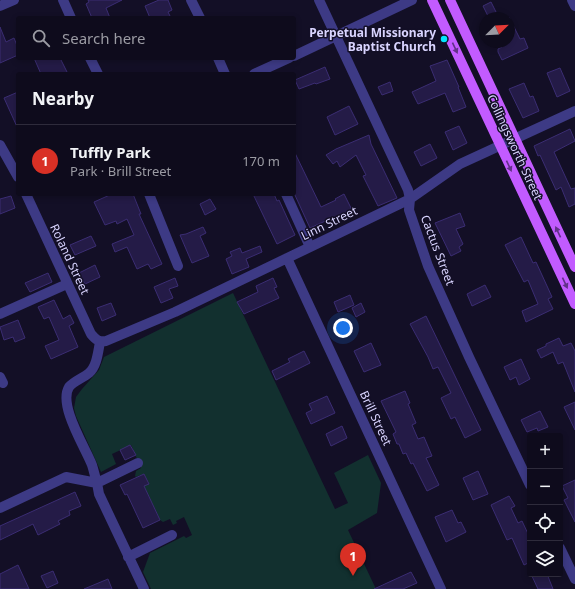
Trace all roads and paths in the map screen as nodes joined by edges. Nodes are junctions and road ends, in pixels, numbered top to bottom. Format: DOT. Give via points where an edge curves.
graph roads {
  1 [pos="14,0"];
  2 [pos="63,0"];
  3 [pos="191,0"];
  4 [pos="319,0"];
  5 [pos="412,0"];
  6 [pos="432,0"];
  7 [pos="450,0"];
  8 [pos="0,6"];
  9 [pos="70,16"];
  10 [pos="199,16"];
  11 [pos="336,36"];
  12 [pos="296,55"];
  13 [pos="91,60"];
  14 [pos="219,60"];
  15 [pos="285,60"];
  16 [pos="97,72"];
  17 [pos="224,72"];
  18 [pos="258,72"];
  19 [pos="575,111"];
  20 [pos="514,139"];
  21 [pos="500,146"];
  22 [pos="1,152"];
  23 [pos="16,174"];
  24 [pos="27,196"];
  25 [pos="150,196"];
  26 [pos="287,196"];
  27 [pos="410,199"];
  28 [pos="310,247"];
  29 [pos="287,258"];
  30 [pos="178,266"];
  31 [pos="575,267"];
  32 [pos="67,284"];
  33 [pos="575,304"];
  34 [pos="0,314"];
  35 [pos="100,342"];
  36 [pos="138,463"];
  37 [pos="527,479"];
  38 [pos="97,483"];
  39 [pos="0,508"];
  40 [pos="172,535"];
  41 [pos="563,554"];
  42 [pos="128,556"];
  43 [pos="575,579"];
  44 [pos="144,589"];
  45 [pos="441,589"];
  1 -- 8 [label="street"];
  2 -- 9 [label="street"];
  3 -- 10 [label="street"];
  4 -- 11 [label="street, Cactus Street"];
  5 -- 11 [label="street"];
  6 -- 21 [label="main road, Collingsworth Street, one-way"];
  7 -- 20 [label="main road, Collingsworth Street"];
  11 -- 12 [label="street"];
  11 -- 27 [label="street, Cactus Street" via="396,163"];
  13 -- 16 [label="street"];
  14 -- 17 [label="street"];
  15 -- 18 [label="street"];
  19 -- 20 [label="street, Linn Street"];
  20 -- 21 [label="street, Linn Street"];
  31 -- 20 [label="main road, Collingsworth Street, one-way"];
  21 -- 27 [label="street, Linn Street" via="460,164"];
  21 -- 33 [label="main road, Collingsworth Street, one-way"];
  22 -- 23 [label="street"];
  24 -- 32 [label="street, Roland Street"];
  25 -- 30 [label="street"];
  26 -- 28 [label="street"];
  27 -- 28 [label="street, Linn Street"];
  27 -- 37 [label="street, Cactus Street" via="409,210 428,266"];
  28 -- 29 [label="street, Linn Street"];
  29 -- 35 [label="street, Linn Street" via="175,312"];
  29 -- 45 [label="street, Brill Street"];
  32 -- 34 [label="street"];
  32 -- 35 [label="street, Roland Street" via="91,334"];
  35 -- 38 [label="street" via="97,359 90,372 72,384 67,391 66,399 69,413 92,465"];
  36 -- 38 [label="street"];
  38 -- 39 [label="street" via="66,477"];
  38 -- 42 [label="street" via="99,494"];
  40 -- 42 [label="street"];
  41 -- 43 [label="street"];
  42 -- 44 [label="street"];
}
